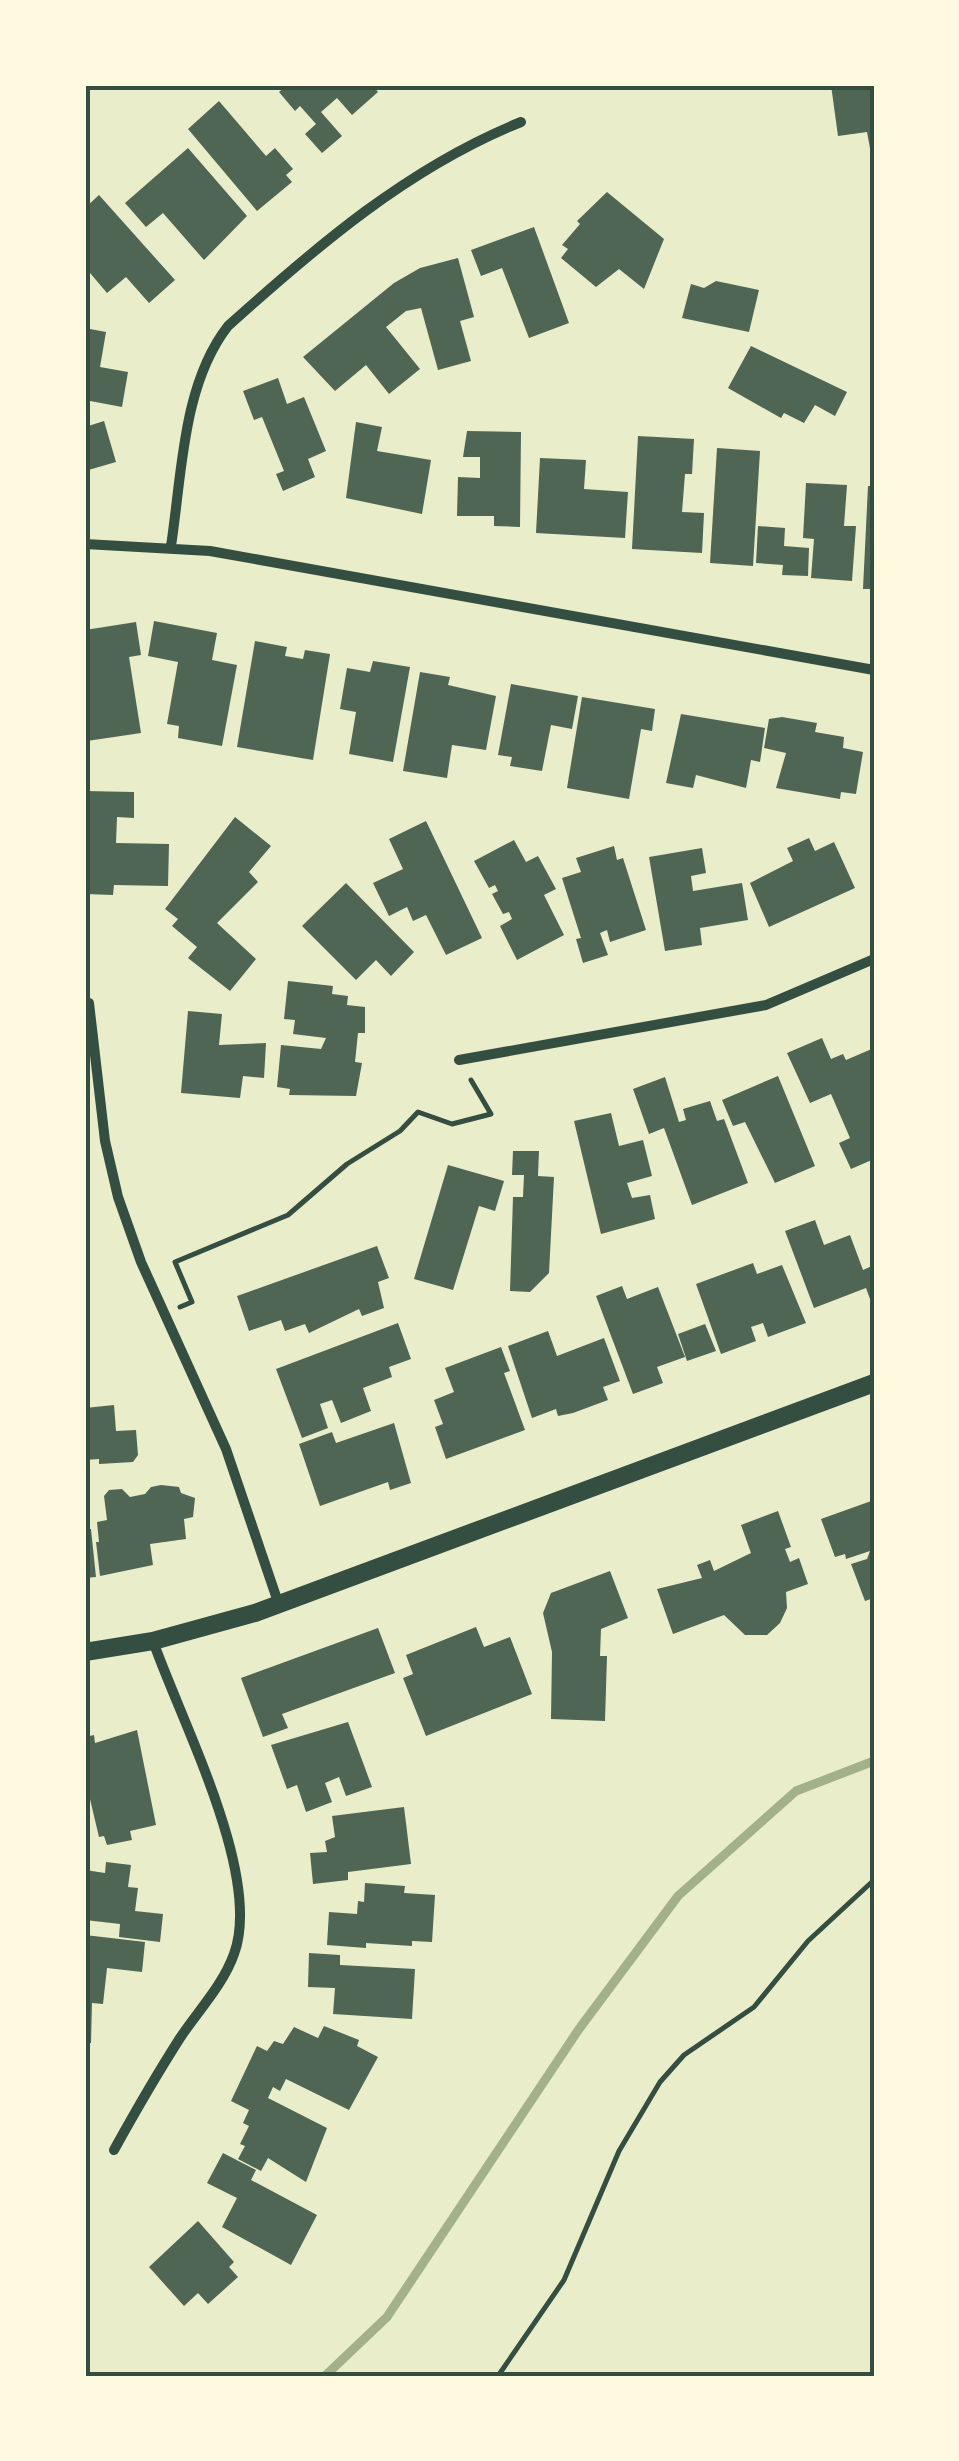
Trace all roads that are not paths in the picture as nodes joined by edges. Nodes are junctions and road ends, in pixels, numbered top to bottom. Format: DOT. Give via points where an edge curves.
graph roads {
  1 [pos="520,122"];
  2 [pos="85,544"];
  3 [pos="170,546"];
  4 [pos="874,670"];
  5 [pos="874,959"];
  6 [pos="89,1003"];
  7 [pos="458,1060"];
  8 [pos="874,1383"];
  9 [pos="278,1605"];
  10 [pos="153,1641"];
  11 [pos="85,1652"];
  12 [pos="114,2150"];
  1 -- 3 [label="street" via="418,172 228,326 213,346 195,396"];
  2 -- 3 [label="street"];
  3 -- 4 [label="street"];
  5 -- 7 [label="street" via="766,1005"];
  6 -- 9 [label="street" via="118,1197 226,1448"];
  8 -- 9 [label="street"];
  9 -- 10 [label="street"];
  10 -- 11 [label="street"];
  10 -- 12 [label="street" via="236,1862 243,1906 222,1980"];
}
